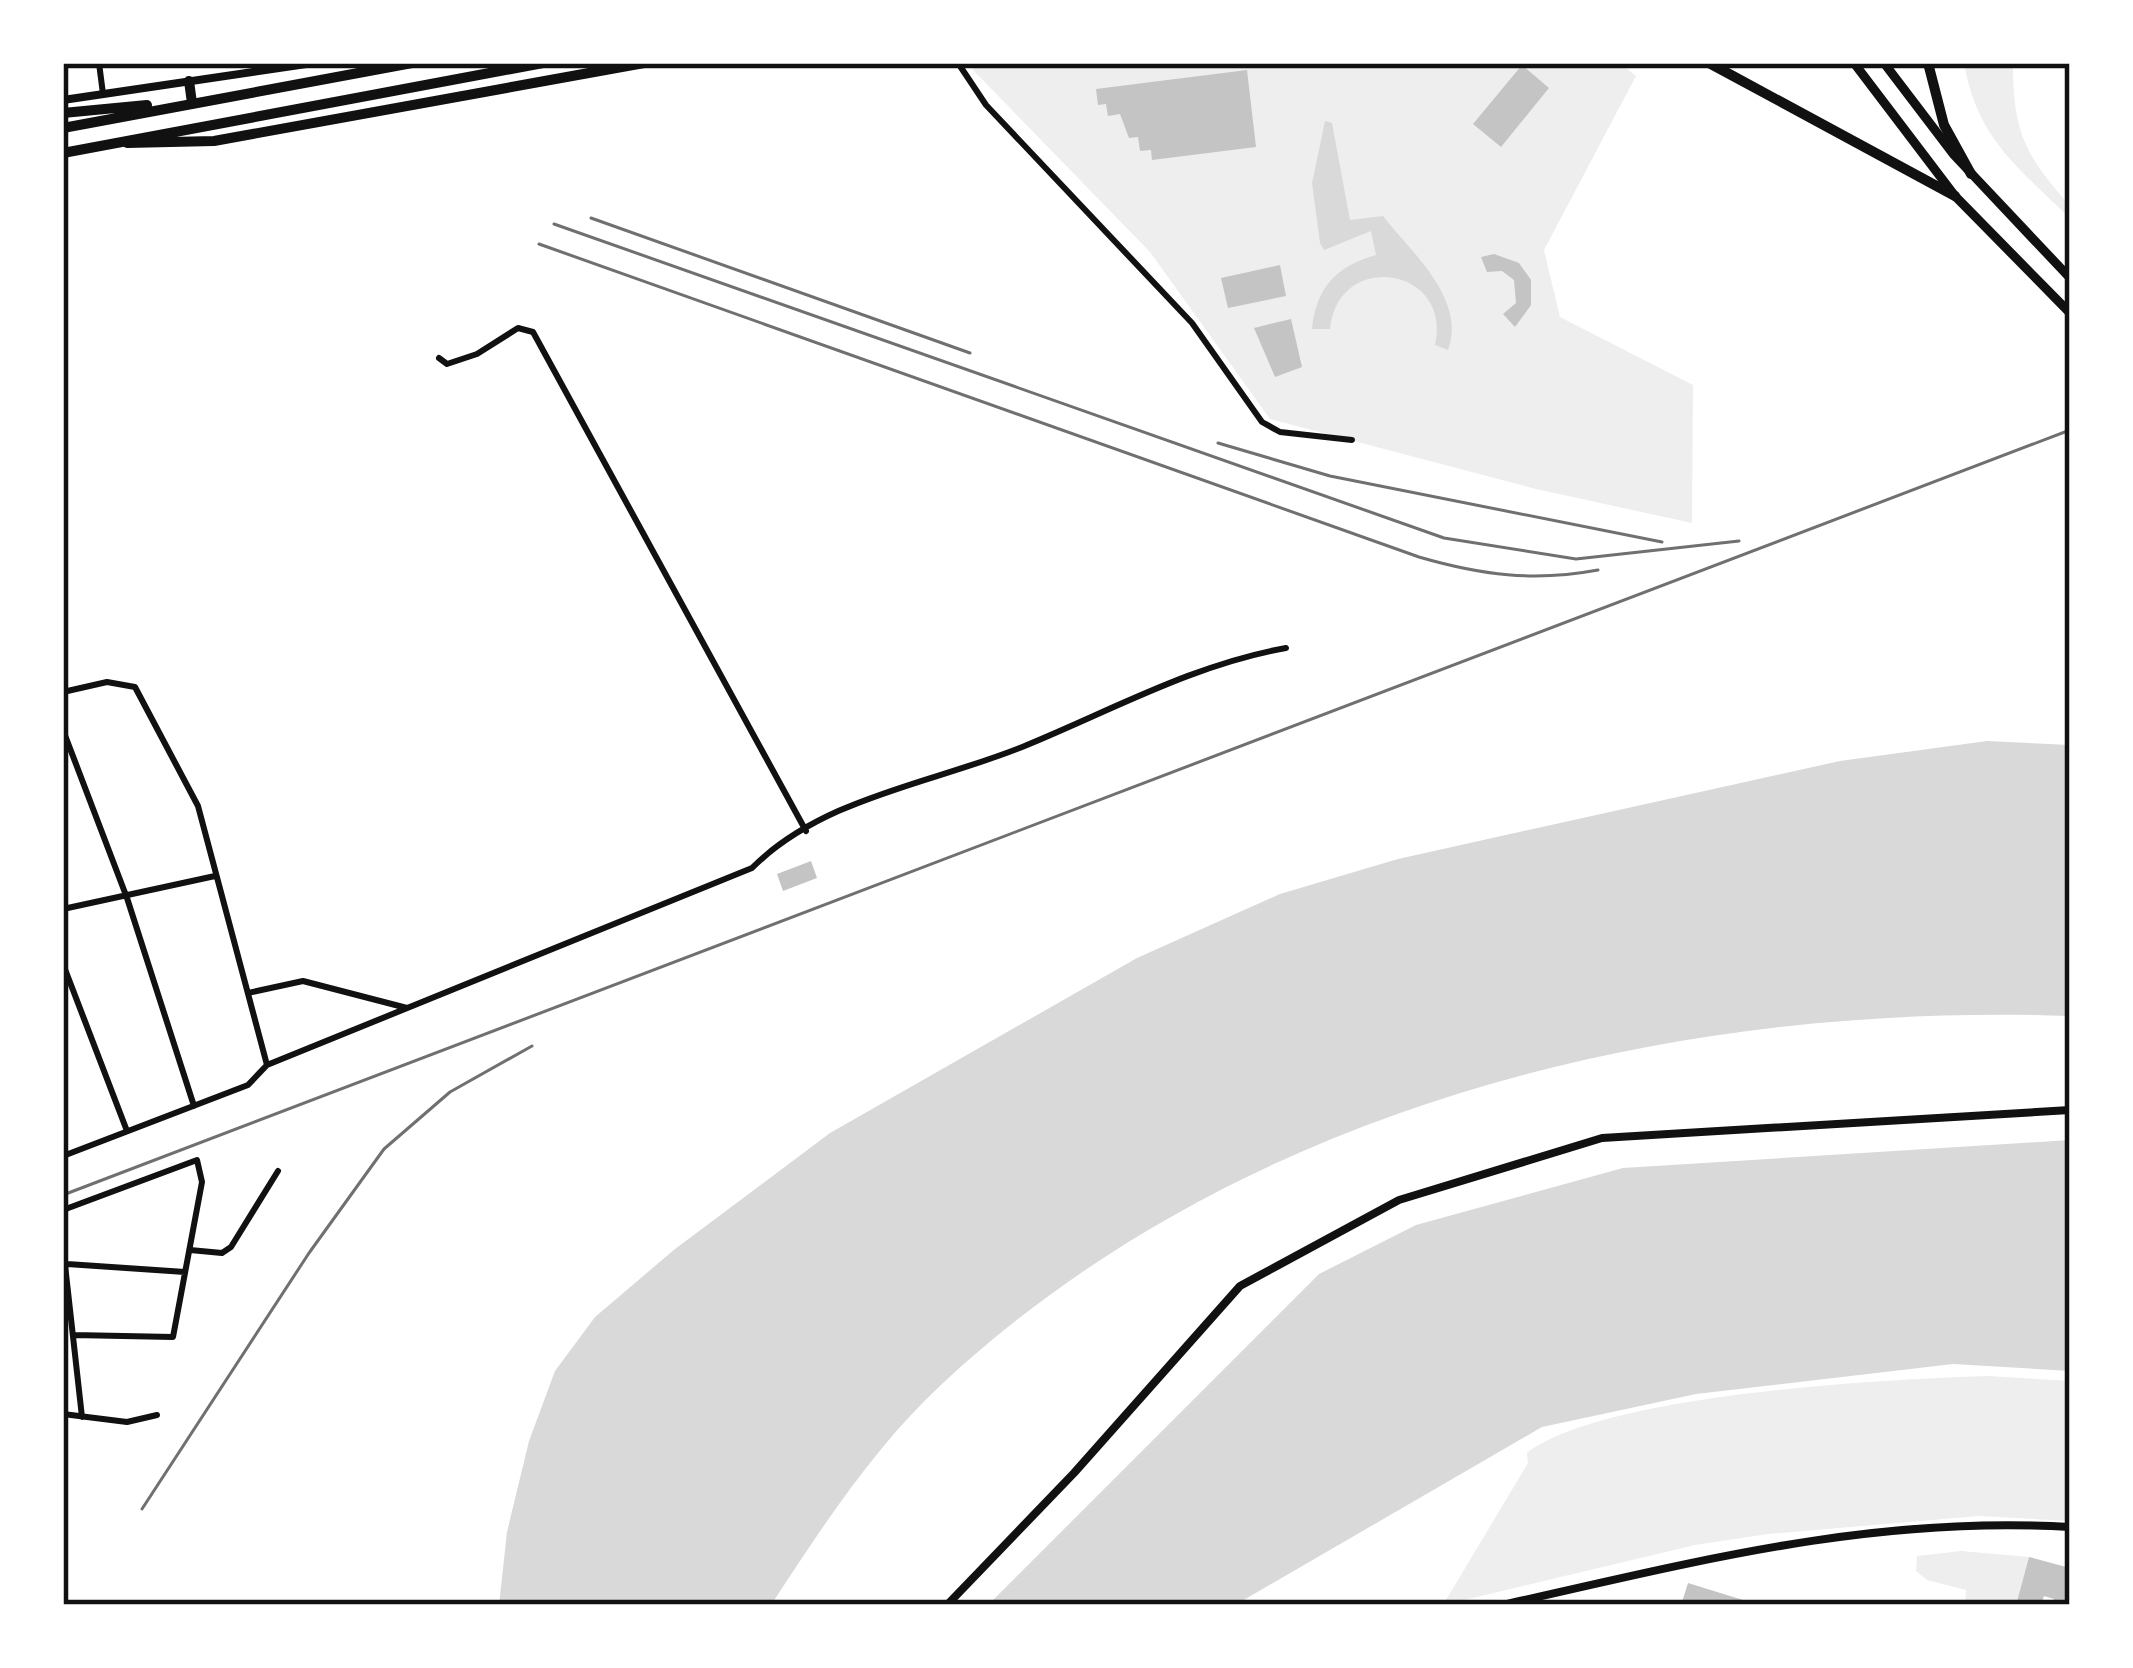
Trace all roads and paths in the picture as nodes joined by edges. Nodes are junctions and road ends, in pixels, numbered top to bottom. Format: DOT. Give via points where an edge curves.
graph roads {
  1 [pos="98,63"];
  2 [pos="313,63"];
  3 [pos="412,63"];
  4 [pos="543,63"];
  5 [pos="644,63"];
  6 [pos="958,63"];
  7 [pos="1709,63"];
  8 [pos="1854,63"];
  9 [pos="1884,63"];
  10 [pos="1928,63"];
  11 [pos="276,66"];
  12 [pos="247,69"];
  13 [pos="189,81"];
  14 [pos="103,94"];
  15 [pos="63,100"];
  16 [pos="186,104"];
  17 [pos="68,112"];
  18 [pos="63,128"];
  19 [pos="127,143"];
  20 [pos="63,152"];
  21 [pos="1971,174"];
  22 [pos="1955,196"];
  23 [pos="2070,278"];
  24 [pos="2070,313"];
  25 [pos="439,358"];
  26 [pos="1352,440"];
  27 [pos="1286,648"];
  28 [pos="63,692"];
  29 [pos="63,730"];
  30 [pos="806,830"];
  31 [pos="214,876"];
  32 [pos="127,898"];
  33 [pos="63,909"];
  34 [pos="63,964"];
  35 [pos="248,992"];
  36 [pos="408,1009"];
  37 [pos="267,1065"];
  38 [pos="194,1107"];
  39 [pos="2070,1110"];
  40 [pos="127,1131"];
  41 [pos="63,1156"];
  42 [pos="278,1172"];
  43 [pos="63,1210"];
  44 [pos="63,1246"];
  45 [pos="190,1250"];
  46 [pos="67,1264"];
  47 [pos="185,1272"];
  48 [pos="74,1335"];
  49 [pos="63,1414"];
  50 [pos="157,1415"];
  51 [pos="82,1417"];
  52 [pos="2070,1527"];
  53 [pos="947,1605"];
  54 [pos="1502,1605"];
  1 -- 14 [label="street"];
  2 -- 11 [label="street"];
  3 -- 16 [label="highway"];
  4 -- 19 [label="highway"];
  5 -- 19 [label="highway" via="214,141"];
  6 -- 26 [label="street" via="986,105 1174,302 1262,422 1280,432"];
  7 -- 22 [label="highway"];
  8 -- 22 [label="main road"];
  9 -- 21 [label="main road"];
  10 -- 21 [label="highway" via="1944,124"];
  11 -- 12 [label="street"];
  12 -- 13 [label="street"];
  13 -- 14 [label="street"];
  13 -- 16 [label="highway"];
  14 -- 15 [label="street"];
  16 -- 17 [label="highway"];
  16 -- 18 [label="highway"];
  19 -- 20 [label="highway"];
  21 -- 23 [label="main road"];
  22 -- 24 [label="main road"];
  25 -- 30 [label="street" via="462,361 518,328 533,332"];
  27 -- 30 [label="street" via="1238,656 1025,746 904,783"];
  28 -- 31 [label="street" via="107,682 135,687 198,806"];
  29 -- 32 [label="street"];
  30 -- 36 [label="street" via="752,868"];
  31 -- 32 [label="street"];
  31 -- 35 [label="street"];
  32 -- 33 [label="street"];
  32 -- 38 [label="street"];
  34 -- 40 [label="street"];
  35 -- 36 [label="street" via="303,981"];
  35 -- 37 [label="street"];
  36 -- 37 [label="street"];
  37 -- 38 [label="street" via="248,1085"];
  38 -- 40 [label="street"];
  39 -- 53 [label="street" via="1602,1138 1399,1200 1240,1286"];
  40 -- 41 [label="street"];
  42 -- 45 [label="street" via="231,1247"];
  43 -- 45 [label="street" via="197,1160 202,1182"];
  44 -- 46 [label="street"];
  45 -- 47 [label="street"];
  46 -- 47 [label="street"];
  46 -- 48 [label="street"];
  47 -- 48 [label="street" via="171,1338"];
  48 -- 51 [label="street"];
  49 -- 51 [label="street"];
  50 -- 51 [label="street" via="127,1422"];
  52 -- 54 [label="street" via="1902,1527 1708,1556"];
}
